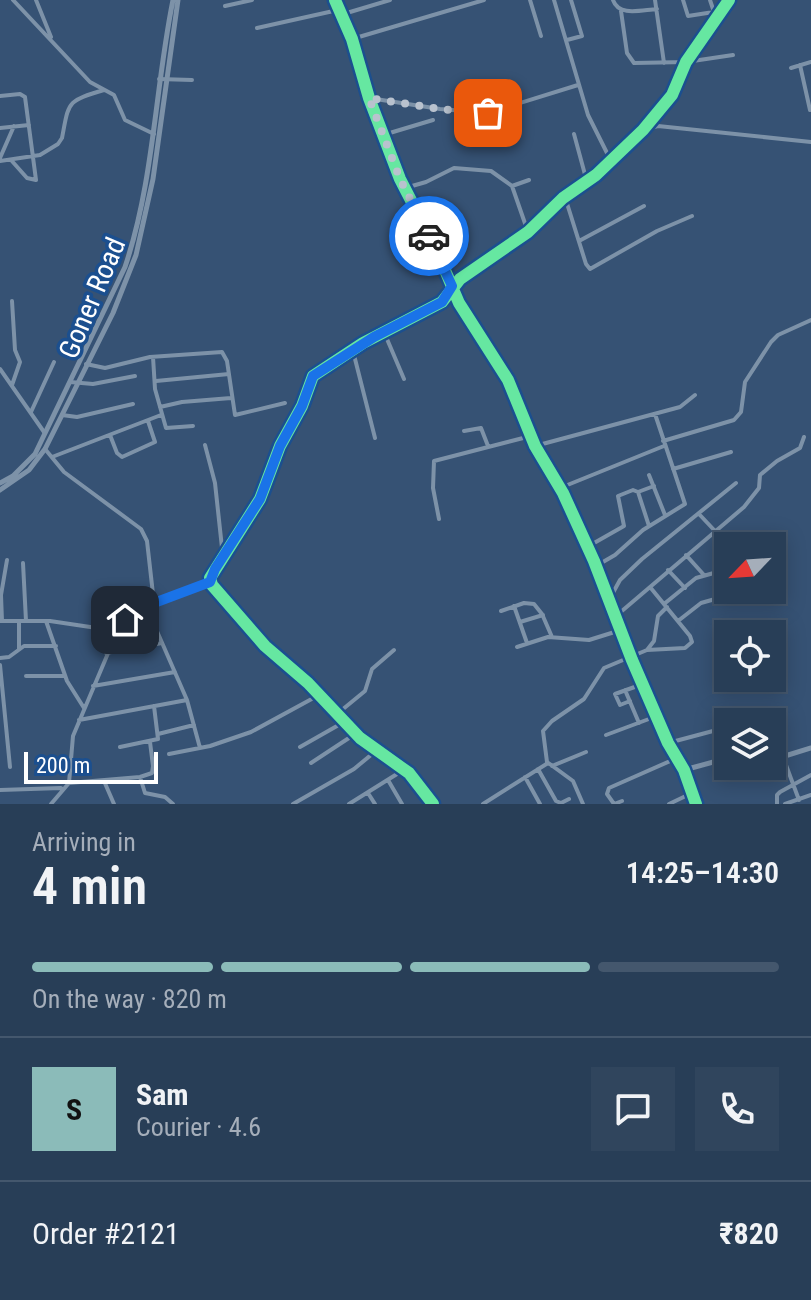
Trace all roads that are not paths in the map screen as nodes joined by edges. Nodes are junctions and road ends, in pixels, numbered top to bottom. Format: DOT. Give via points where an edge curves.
graph roads {
  1 [pos="13,0"];
  2 [pos="36,0"];
  3 [pos="175,0"];
  4 [pos="252,0"];
  5 [pos="335,0"];
  6 [pos="390,0"];
  7 [pos="484,0"];
  8 [pos="530,0"];
  9 [pos="554,0"];
  10 [pos="571,0"];
  11 [pos="613,0"];
  12 [pos="655,0"];
  13 [pos="683,0"];
  14 [pos="710,0"];
  15 [pos="729,0"];
  16 [pos="225,6"];
  17 [pos="657,9"];
  18 [pos="621,11"];
  19 [pos="722,11"];
  20 [pos="339,12"];
  21 [pos="714,12"];
  22 [pos="257,28"];
  23 [pos="541,36"];
  24 [pos="51,39"];
  25 [pos="352,39"];
  26 [pos="567,40"];
  27 [pos="733,55"];
  28 [pos="686,62"];
  29 [pos="811,62"];
  30 [pos="664,63"];
  31 [pos="800,65"];
  32 [pos="791,68"];
  33 [pos="162,80"];
  34 [pos="192,80"];
  35 [pos="578,85"];
  36 [pos="105,89"];
  37 [pos="0,96"];
  38 [pos="369,98"];
  39 [pos="810,110"];
  40 [pos="433,120"];
  41 [pos="29,125"];
  42 [pos="14,126"];
  43 [pos="0,128"];
  44 [pos="643,130"];
  45 [pos="154,134"];
  46 [pos="574,134"];
  47 [pos="383,135"];
  48 [pos="811,142"];
  49 [pos="33,156"];
  50 [pos="0,160"];
  51 [pos="11,160"];
  52 [pos="611,161"];
  53 [pos="529,180"];
  54 [pos="587,182"];
  55 [pos="512,186"];
  56 [pos="405,188"];
  57 [pos="565,197"];
  58 [pos="644,206"];
  59 [pos="692,216"];
  60 [pos="528,232"];
  61 [pos="579,241"];
  62 [pos="452,286"];
  63 [pos="113,290"];
  64 [pos="122,294"];
  65 [pos="12,301"];
  66 [pos="811,320"];
  67 [pos="384,332"];
  68 [pos="353,349"];
  69 [pos="153,357"];
  70 [pos="54,362"];
  71 [pos="86,364"];
  72 [pos="0,369"];
  73 [pos="229,374"];
  74 [pos="135,376"];
  75 [pos="6,377"];
  76 [pos="404,379"];
  77 [pos="0,381"];
  78 [pos="155,382"];
  79 [pos="74,383"];
  80 [pos="12,385"];
  81 [pos="695,395"];
  82 [pos="231,398"];
  83 [pos="285,403"];
  84 [pos="133,404"];
  85 [pos="160,407"];
  86 [pos="31,412"];
  87 [pos="655,414"];
  88 [pos="62,415"];
  89 [pos="161,415"];
  90 [pos="148,421"];
  91 [pos="193,426"];
  92 [pos="464,431"];
  93 [pos="110,435"];
  94 [pos="48,436"];
  95 [pos="531,436"];
  96 [pos="804,437"];
  97 [pos="375,438"];
  98 [pos="664,444"];
  99 [pos="205,445"];
  100 [pos="43,446"];
  101 [pos="488,446"];
  102 [pos="535,446"];
  103 [pos="731,452"];
  104 [pos="52,457"];
  105 [pos="673,469"];
  106 [pos="649,475"];
  107 [pos="0,483"];
  108 [pos="736,483"];
  109 [pos="654,486"];
  110 [pos="560,488"];
  111 [pos="0,490"];
  112 [pos="638,492"];
  113 [pos="699,514"];
  114 [pos="665,515"];
  115 [pos="439,519"];
  116 [pos="649,526"];
  117 [pos="715,531"];
  118 [pos="587,547"];
  119 [pos="686,555"];
  120 [pos="223,557"];
  121 [pos="7,560"];
  122 [pos="23,563"];
  123 [pos="596,566"];
  124 [pos="668,570"];
  125 [pos="714,572"];
  126 [pos="704,575"];
  127 [pos="210,582"];
  128 [pos="649,586"];
  129 [pos="685,588"];
  130 [pos="1,593"];
  131 [pos="714,599"];
  132 [pos="609,600"];
  133 [pos="154,603"];
  134 [pos="146,606"];
  135 [pos="514,606"];
  136 [pos="666,606"];
  137 [pos="501,611"];
  138 [pos="543,615"];
  139 [pos="616,616"];
  140 [pos="1,621"];
  141 [pos="19,621"];
  142 [pos="26,621"];
  143 [pos="46,621"];
  144 [pos="678,621"];
  145 [pos="520,622"];
  146 [pos="621,630"];
  147 [pos="117,631"];
  148 [pos="552,637"];
  149 [pos="162,643"];
  150 [pos="527,643"];
  151 [pos="56,646"];
  152 [pos="517,647"];
  153 [pos="19,649"];
  154 [pos="394,650"];
  155 [pos="647,650"];
  156 [pos="106,653"];
  157 [pos="631,657"];
  158 [pos="0,658"];
  159 [pos="0,665"];
  160 [pos="175,672"];
  161 [pos="26,676"];
  162 [pos="65,676"];
  163 [pos="643,684"];
  164 [pos="93,686"];
  165 [pos="625,690"];
  166 [pos="319,695"];
  167 [pos="187,700"];
  168 [pos="630,701"];
  169 [pos="154,706"];
  170 [pos="84,708"];
  171 [pos="337,714"];
  172 [pos="657,716"];
  173 [pos="79,720"];
  174 [pos="344,722"];
  175 [pos="639,723"];
  176 [pos="194,725"];
  177 [pos="714,731"];
  178 [pos="158,734"];
  179 [pos="355,734"];
  180 [pos="606,735"];
  181 [pos="150,742"];
  182 [pos="668,743"];
  183 [pos="120,747"];
  184 [pos="300,747"];
  185 [pos="200,748"];
  186 [pos="811,748"];
  187 [pos="377,750"];
  188 [pos="586,752"];
  189 [pos="169,754"];
  190 [pos="786,756"];
  191 [pos="677,758"];
  192 [pos="714,762"];
  193 [pos="311,763"];
  194 [pos="550,764"];
  195 [pos="786,765"];
  196 [pos="10,767"];
  197 [pos="405,769"];
  198 [pos="538,769"];
  199 [pos="684,770"];
  200 [pos="811,775"];
  201 [pos="140,777"];
  202 [pos="525,777"];
  203 [pos="388,780"];
  204 [pos="104,781"];
  205 [pos="69,783"];
  206 [pos="793,785"];
  207 [pos="64,788"];
  208 [pos="0,790"];
  209 [pos="368,793"];
  210 [pos="692,793"];
  211 [pos="155,795"];
  212 [pos="811,795"];
  213 [pos="569,799"];
  214 [pos="799,800"];
  215 [pos="622,801"];
  216 [pos="51,804"];
  217 [pos="114,804"];
  218 [pos="156,804"];
  219 [pos="173,804"];
  220 [pos="293,804"];
  221 [pos="349,804"];
  222 [pos="375,804"];
  223 [pos="402,804"];
  224 [pos="433,804"];
  225 [pos="483,804"];
  226 [pos="540,804"];
  227 [pos="583,804"];
  228 [pos="614,804"];
  229 [pos="669,804"];
  230 [pos="696,804"];
  231 [pos="777,804"];
  232 [pos="785,804"];
  1 -- 24 [label="street"];
  2 -- 24 [label="street"];
  3 -- 33 [label="street, Goner Road"];
  4 -- 16 [label="street"];
  5 -- 20 [label="street"];
  6 -- 20 [label="street"];
  7 -- 25 [label="street"];
  8 -- 23 [label="street"];
  9 -- 26 [label="street"];
  10 -- 26 [label="street" via="582,36"];
  11 -- 18 [label="street"];
  12 -- 17 [label="street"];
  13 -- 21 [label="street" via="688,16"];
  14 -- 21 [label="street"];
  15 -- 19 [label="street"];
  17 -- 18 [label="street"];
  17 -- 30 [label="street"];
  18 -- 30 [label="street" via="631,61"];
  19 -- 21 [label="street"];
  19 -- 28 [label="street"];
  20 -- 22 [label="street"];
  20 -- 25 [label="street"];
  24 -- 36 [label="street" via="90,82"];
  25 -- 38 [label="street"];
  26 -- 35 [label="street"];
  27 -- 28 [label="street"];
  28 -- 30 [label="street"];
  28 -- 44 [label="street" via="672,95"];
  29 -- 31 [label="street"];
  31 -- 32 [label="street"];
  31 -- 39 [label="street"];
  33 -- 34 [label="street"];
  33 -- 45 [label="street, Goner Road"];
  33 -- 64 [label="street, Goner Road" via="158,145 143,231"];
  35 -- 38 [label="street" via="488,113"];
  35 -- 52 [label="street"];
  36 -- 45 [label="street" via="114,95 125,120"];
  36 -- 49 [label="street" via="76,99 66,111 58,144"];
  37 -- 41 [label="street" via="23,95"];
  38 -- 47 [label="street"];
  40 -- 47 [label="street"];
  41 -- 42 [label="street"];
  41 -- 49 [label="street"];
  42 -- 43 [label="street"];
  42 -- 50 [label="street"];
  44 -- 48 [label="street" via="658,126"];
  44 -- 52 [label="street"];
  45 -- 63 [label="street, Goner Road" via="135,236"];
  46 -- 54 [label="street"];
  47 -- 56 [label="street"];
  49 -- 51 [label="street"];
  49 -- 51 [label="street" via="34,181"];
  50 -- 51 [label="street"];
  52 -- 54 [label="street"];
  53 -- 55 [label="street"];
  54 -- 57 [label="street"];
  55 -- 56 [label="street" via="491,171 464,168"];
  55 -- 60 [label="street"];
  56 -- 62 [label="street"];
  57 -- 60 [label="street"];
  57 -- 61 [label="street"];
  58 -- 61 [label="street"];
  59 -- 61 [label="street" via="590,269"];
  60 -- 62 [label="street"];
  62 -- 67 [label="street" via="442,302"];
  62 -- 95 [label="street" via="508,380"];
  63 -- 64 [label="street"];
  63 -- 79 [label="street, Goner Road"];
  64 -- 71 [label="street, Goner Road"];
  65 -- 80 [label="street" via="20,362"];
  66 -- 98 [label="street" via="771,342 745,382 741,412 734,420"];
  67 -- 68 [label="street"];
  67 -- 76 [label="street"];
  68 -- 97 [label="street"];
  68 -- 120 [label="street" via="313,376 260,499"];
  69 -- 71 [label="street" via="105,368"];
  69 -- 73 [label="street" via="222,352"];
  69 -- 78 [label="street"];
  70 -- 86 [label="street"];
  71 -- 79 [label="street, Goner Road"];
  72 -- 75 [label="street"];
  73 -- 78 [label="street"];
  73 -- 82 [label="street"];
  74 -- 79 [label="street"];
  75 -- 77 [label="street"];
  75 -- 80 [label="street"];
  78 -- 85 [label="street"];
  79 -- 88 [label="street, Goner Road"];
  79 -- 94 [label="street, Goner Road"];
  80 -- 86 [label="street"];
  81 -- 87 [label="street" via="680,407"];
  82 -- 83 [label="street" via="235,415"];
  82 -- 85 [label="street"];
  84 -- 88 [label="street" via="77,417"];
  85 -- 89 [label="street"];
  86 -- 94 [label="street"];
  87 -- 98 [label="street"];
  87 -- 102 [label="street"];
  88 -- 94 [label="street, Goner Road"];
  89 -- 90 [label="street"];
  89 -- 91 [label="street" via="170,430"];
  90 -- 93 [label="street"];
  90 -- 93 [label="street" via="155,442 122,457"];
  92 -- 101 [label="street" via="481,428"];
  93 -- 104 [label="street"];
  94 -- 100 [label="street, Goner Road"];
  95 -- 101 [label="street"];
  95 -- 102 [label="street"];
  96 -- 117 [label="street" via="800,448 760,475 759,488 744,507"];
  98 -- 105 [label="street"];
  98 -- 110 [label="street"];
  99 -- 120 [label="street"];
  100 -- 104 [label="street"];
  100 -- 107 [label="street, Goner Road"];
  100 -- 111 [label="street, Goner Road" via="29,470"];
  101 -- 115 [label="street" via="432,463"];
  102 -- 110 [label="street"];
  103 -- 105 [label="street"];
  104 -- 133 [label="street" via="64,472 141,529"];
  105 -- 114 [label="street" via="685,501"];
  106 -- 109 [label="street"];
  108 -- 113 [label="street"];
  109 -- 112 [label="street"];
  109 -- 114 [label="street"];
  110 -- 118 [label="street"];
  112 -- 116 [label="street"];
  112 -- 118 [label="street" via="618,496 624,526"];
  113 -- 117 [label="street"];
  113 -- 132 [label="street" via="631,569"];
  114 -- 116 [label="street"];
  116 -- 123 [label="street"];
  117 -- 119 [label="street"];
  118 -- 123 [label="street"];
  119 -- 124 [label="street"];
  119 -- 126 [label="street"];
  120 -- 127 [label="street"];
  121 -- 130 [label="street"];
  122 -- 142 [label="street"];
  123 -- 132 [label="street"];
  124 -- 128 [label="street"];
  124 -- 129 [label="street"];
  125 -- 126 [label="street"];
  126 -- 129 [label="street"];
  127 -- 133 [label="street"];
  127 -- 166 [label="street" via="257,638"];
  128 -- 136 [label="street"];
  128 -- 139 [label="street"];
  129 -- 136 [label="street"];
  130 -- 140 [label="street"];
  131 -- 144 [label="street"];
  132 -- 139 [label="street"];
  133 -- 134 [label="street"];
  134 -- 147 [label="street"];
  134 -- 149 [label="street"];
  135 -- 137 [label="street"];
  135 -- 138 [label="street" via="534,604"];
  135 -- 145 [label="street"];
  136 -- 144 [label="street"];
  136 -- 155 [label="street"];
  138 -- 145 [label="street"];
  138 -- 148 [label="street"];
  139 -- 146 [label="street"];
  140 -- 141 [label="street"];
  141 -- 142 [label="street"];
  141 -- 153 [label="street"];
  142 -- 143 [label="street"];
  143 -- 147 [label="street"];
  143 -- 151 [label="street"];
  144 -- 155 [label="street" via="690,636 690,645"];
  145 -- 150 [label="street"];
  146 -- 148 [label="street" via="582,641"];
  146 -- 157 [label="street"];
  147 -- 156 [label="street"];
  148 -- 150 [label="street"];
  149 -- 156 [label="street"];
  149 -- 160 [label="street"];
  150 -- 152 [label="street"];
  151 -- 153 [label="street"];
  151 -- 162 [label="street"];
  153 -- 158 [label="street"];
  154 -- 171 [label="street" via="372,669 365,691"];
  155 -- 157 [label="street"];
  156 -- 164 [label="street"];
  157 -- 163 [label="street"];
  157 -- 194 [label="street" via="604,668 584,699 546,726 543,736"];
  159 -- 196 [label="street"];
  160 -- 164 [label="street"];
  160 -- 167 [label="street"];
  161 -- 162 [label="street"];
  162 -- 170 [label="street"];
  163 -- 165 [label="street"];
  163 -- 172 [label="street"];
  164 -- 170 [label="street"];
  165 -- 168 [label="street"];
  165 -- 168 [label="street" via="615,697 620,705"];
  166 -- 171 [label="street"];
  166 -- 185 [label="street" via="251,732"];
  167 -- 169 [label="street"];
  167 -- 176 [label="street"];
  168 -- 175 [label="street"];
  169 -- 173 [label="street"];
  169 -- 178 [label="street"];
  170 -- 173 [label="street"];
  171 -- 174 [label="street"];
  172 -- 175 [label="street"];
  172 -- 182 [label="street"];
  173 -- 205 [label="street"];
  174 -- 179 [label="street"];
  174 -- 184 [label="street"];
  175 -- 180 [label="street"];
  176 -- 178 [label="street"];
  176 -- 185 [label="street"];
  177 -- 182 [label="street"];
  178 -- 181 [label="street"];
  179 -- 187 [label="street"];
  179 -- 193 [label="street"];
  181 -- 183 [label="street"];
  181 -- 201 [label="street" via="153,771"];
  182 -- 191 [label="street"];
  185 -- 189 [label="street"];
  186 -- 190 [label="street"];
  187 -- 197 [label="street"];
  187 -- 220 [label="street"];
  188 -- 194 [label="street"];
  191 -- 199 [label="street"];
  191 -- 228 [label="street" via="609,788"];
  192 -- 199 [label="street"];
  194 -- 198 [label="street"];
  194 -- 227 [label="street" via="573,781"];
  195 -- 206 [label="street"];
  197 -- 203 [label="street"];
  197 -- 224 [label="street"];
  198 -- 202 [label="street"];
  198 -- 213 [label="street" via="556,801"];
  199 -- 210 [label="street"];
  200 -- 206 [label="street"];
  201 -- 204 [label="street"];
  201 -- 211 [label="street" via="144,792"];
  202 -- 225 [label="street"];
  202 -- 226 [label="street"];
  203 -- 209 [label="street"];
  203 -- 223 [label="street"];
  204 -- 205 [label="street"];
  204 -- 217 [label="street"];
  205 -- 207 [label="street"];
  206 -- 214 [label="street"];
  206 -- 231 [label="street" via="777,795"];
  207 -- 208 [label="street"];
  207 -- 216 [label="street"];
  209 -- 221 [label="street"];
  209 -- 222 [label="street"];
  210 -- 229 [label="street"];
  210 -- 230 [label="street"];
  211 -- 218 [label="street"];
  211 -- 219 [label="street"];
  212 -- 214 [label="street"];
  214 -- 232 [label="street"];
  215 -- 228 [label="street"];
}
